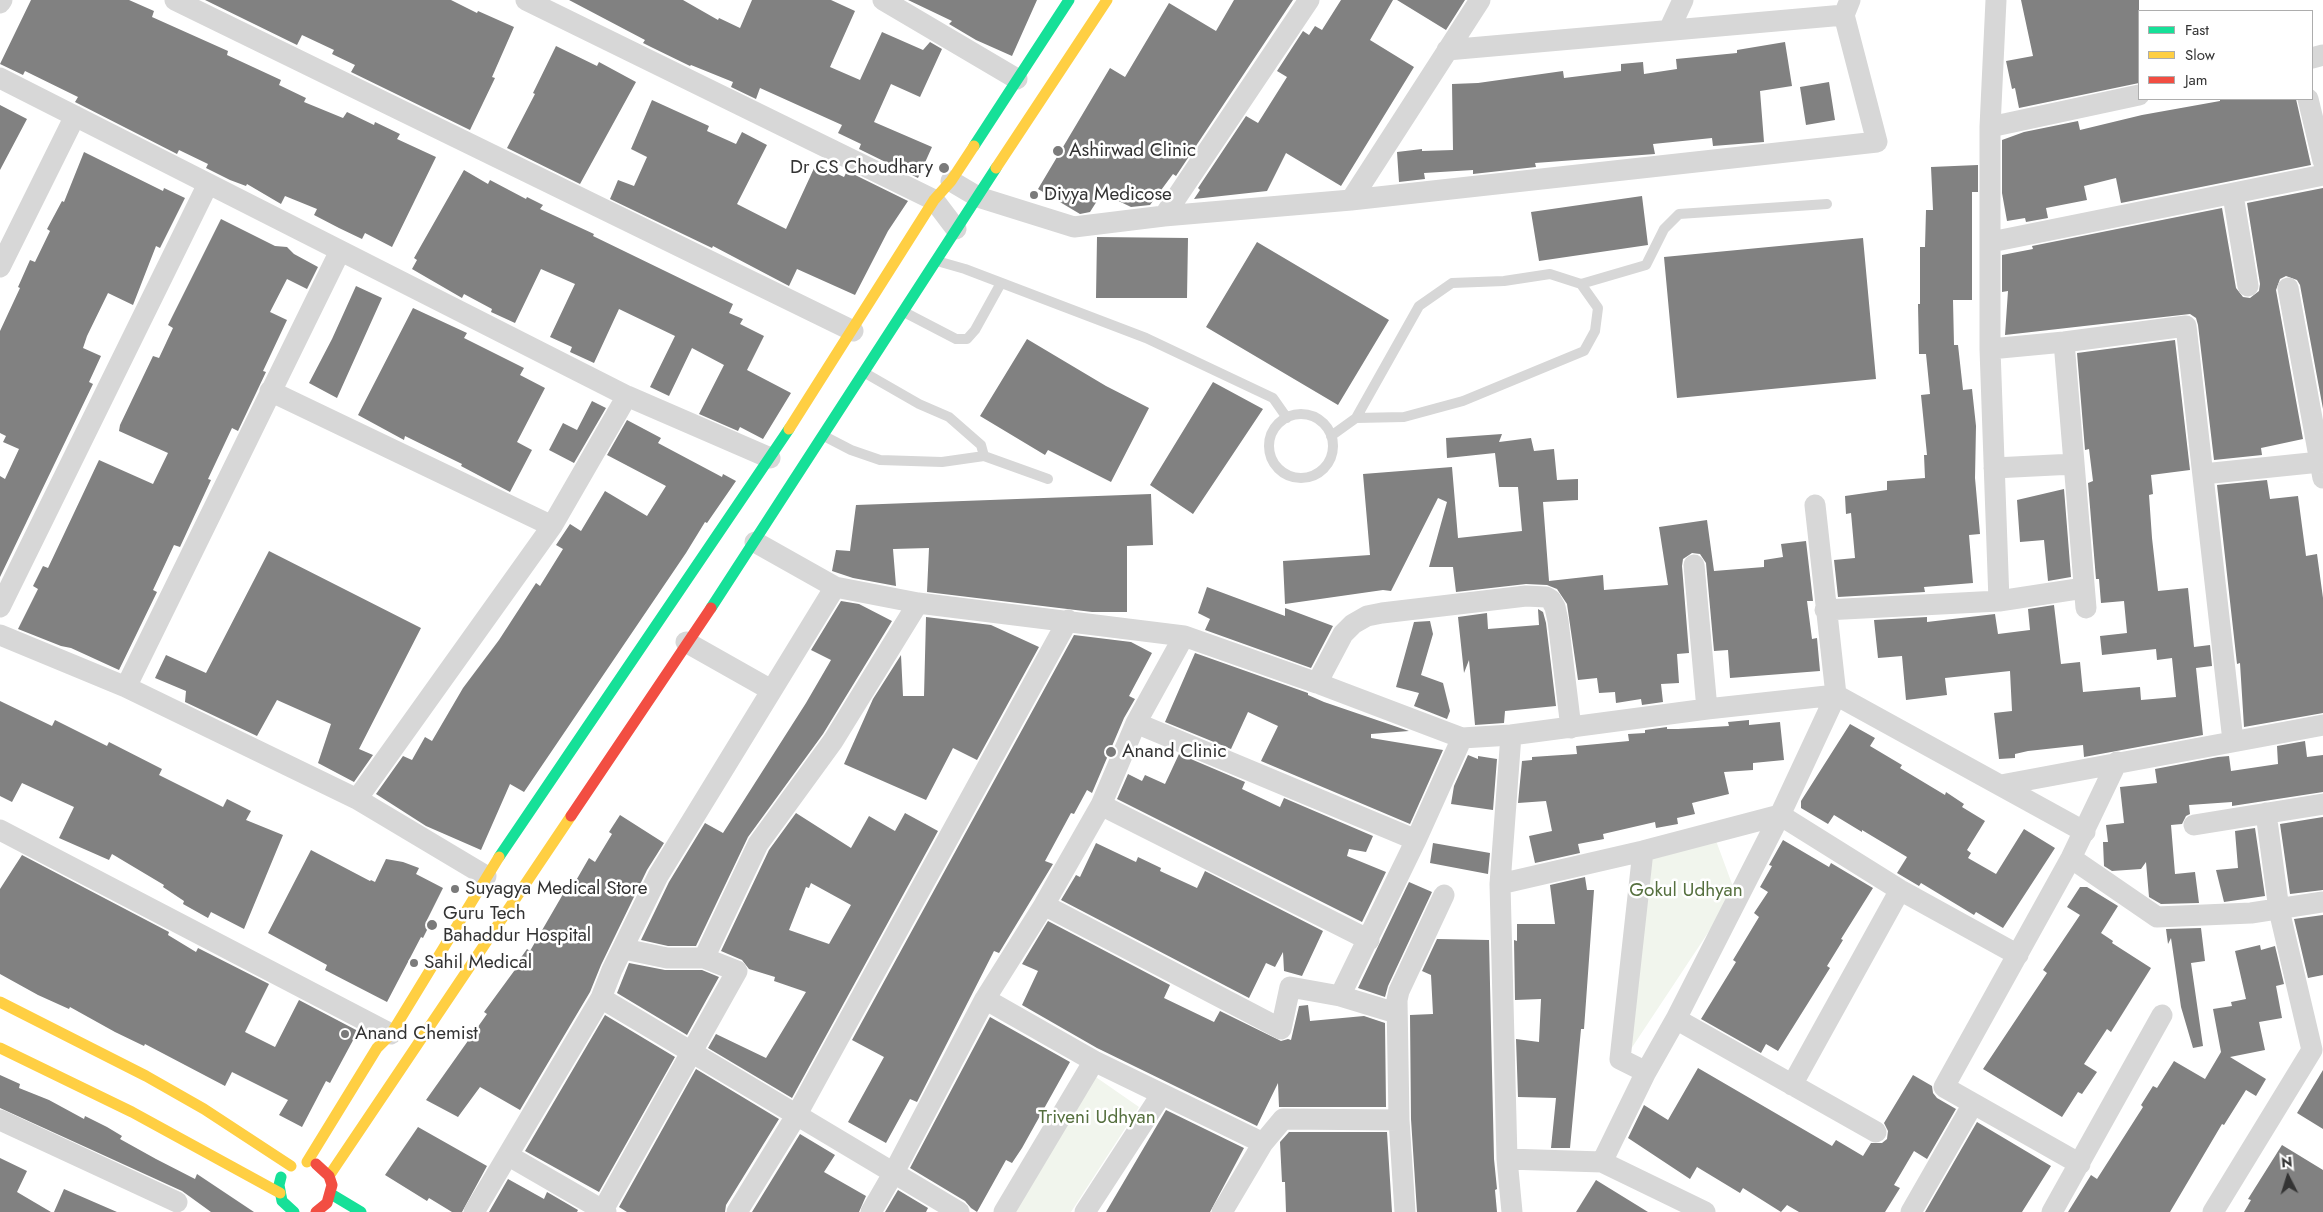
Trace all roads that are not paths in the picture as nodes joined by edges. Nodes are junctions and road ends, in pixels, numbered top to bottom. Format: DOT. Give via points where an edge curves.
graph roads {
  1 [pos="175,0"];
  2 [pos="526,0"];
  3 [pos="883,0"];
  4 [pos="1069,0"];
  5 [pos="1107,0"];
  6 [pos="1309,0"];
  7 [pos="1480,0"];
  8 [pos="1683,0"];
  9 [pos="1996,0"];
  10 [pos="1847,8"];
  11 [pos="1669,30"];
  12 [pos="1447,50"];
  13 [pos="0,78"];
  14 [pos="1017,79"];
  15 [pos="2138,95"];
  16 [pos="2308,100"];
  17 [pos="75,116"];
  18 [pos="1990,127"];
  19 [pos="2323,161"];
  20 [pos="2323,175"];
  21 [pos="951,180"];
  22 [pos="208,184"];
  23 [pos="2233,195"];
  24 [pos="978,197"];
  25 [pos="934,200"];
  26 [pos="1351,200"];
  27 [pos="1826,204"];
  28 [pos="1164,216"];
  29 [pos="956,229"];
  30 [pos="1991,242"];
  31 [pos="340,251"];
  32 [pos="3,255"];
  33 [pos="936,261"];
  34 [pos="1001,283"];
  35 [pos="1581,284"];
  36 [pos="2248,286"];
  37 [pos="2288,288"];
  38 [pos="903,312"];
  39 [pos="853,331"];
  40 [pos="2064,342"];
  41 [pos="1990,349"];
  42 [pos="864,372"];
  43 [pos="270,390"];
  44 [pos="627,396"];
  45 [pos="1287,418"];
  46 [pos="1356,418"];
  47 [pos="2319,433"];
  48 [pos="823,436"];
  49 [pos="1332,436"];
  50 [pos="984,456"];
  51 [pos="770,458"];
  52 [pos="2074,464"];
  53 [pos="1994,468"];
  54 [pos="2322,470"];
  55 [pos="2203,474"];
  56 [pos="1048,479"];
  57 [pos="1815,505"];
  58 [pos="552,526"];
  59 [pos="755,542"];
  60 [pos="1694,565"];
  61 [pos="835,587"];
  62 [pos="1999,601"];
  63 [pos="918,602"];
  64 [pos="0,607"];
  65 [pos="1825,610"];
  66 [pos="1068,620"];
  67 [pos="0,635"];
  68 [pos="1184,636"];
  69 [pos="686,642"];
  70 [pos="1317,683"];
  71 [pos="126,686"];
  72 [pos="771,690"];
  73 [pos="1836,695"];
  74 [pos="1707,709"];
  75 [pos="1136,723"];
  76 [pos="2323,725"];
  77 [pos="1571,728"];
  78 [pos="1511,735"];
  79 [pos="1462,738"];
  80 [pos="2233,741"];
  81 [pos="2117,762"];
  82 [pos="2001,785"];
  83 [pos="357,799"];
  84 [pos="2323,804"];
  85 [pos="1100,805"];
  86 [pos="2266,813"];
  87 [pos="1780,815"];
  88 [pos="2194,825"];
  89 [pos="0,830"];
  90 [pos="2085,832"];
  91 [pos="1416,840"];
  92 [pos="1643,851"];
  93 [pos="2071,858"];
  94 [pos="486,876"];
  95 [pos="1500,884"];
  96 [pos="1900,890"];
  97 [pos="1444,895"];
  98 [pos="2323,902"];
  99 [pos="1044,905"];
  100 [pos="2279,910"];
  101 [pos="1369,940"];
  102 [pos="624,949"];
  103 [pos="2018,955"];
  104 [pos="704,958"];
  105 [pos="1340,996"];
  106 [pos="602,998"];
  107 [pos="985,999"];
  108 [pos="0,1002"];
  109 [pos="1396,1013"];
  110 [pos="2162,1015"];
  111 [pos="1676,1019"];
  112 [pos="391,1034"];
  113 [pos="2318,1043"];
  114 [pos="0,1048"];
  115 [pos="691,1052"];
  116 [pos="1094,1061"];
  117 [pos="1646,1072"];
  118 [pos="1792,1085"];
  119 [pos="1162,1095"];
  120 [pos="1973,1104"];
  121 [pos="796,1116"];
  122 [pos="0,1120"];
  123 [pos="1400,1120"];
  124 [pos="1876,1132"];
  125 [pos="1263,1143"];
  126 [pos="509,1156"];
  127 [pos="1507,1159"];
  128 [pos="307,1162"];
  129 [pos="1602,1162"];
  130 [pos="2080,1164"];
  131 [pos="291,1166"];
  132 [pos="894,1174"];
  133 [pos="329,1176"];
  134 [pos="331,1194"];
  135 [pos="281,1197"];
  136 [pos="177,1202"];
  137 [pos="321,1211"];
  138 [pos="605,1211"];
  139 [pos="274,1212"];
  140 [pos="294,1212"];
  141 [pos="361,1212"];
  142 [pos="474,1212"];
  143 [pos="737,1212"];
  144 [pos="871,1212"];
  145 [pos="959,1212"];
  146 [pos="1004,1212"];
  147 [pos="1085,1212"];
  148 [pos="1222,1212"];
  149 [pos="1404,1212"];
  150 [pos="1512,1212"];
  151 [pos="1705,1212"];
  152 [pos="1911,1212"];
  153 [pos="2052,1212"];
  154 [pos="2213,1212"];
  1 -- 39 [label="street"];
  2 -- 25 [label="street"];
  3 -- 14 [label="street"];
  4 -- 14 [label="main road"];
  5 -- 24 [label="main road"];
  6 -- 28 [label="street"];
  7 -- 12 [label="street"];
  8 -- 11 [label="street"];
  9 -- 18 [label="street"];
  10 -- 11 [label="street"];
  10 -- 26 [label="street" via="1877,142"];
  11 -- 12 [label="street"];
  12 -- 26 [label="street"];
  13 -- 17 [label="street"];
  14 -- 21 [label="main road"];
  15 -- 18 [label="street"];
  16 -- 19 [label="street"];
  17 -- 22 [label="street"];
  17 -- 32 [label="street"];
  18 -- 30 [label="street"];
  20 -- 23 [label="street"];
  21 -- 24 [label="street"];
  21 -- 25 [label="main road"];
  22 -- 31 [label="street"];
  22 -- 64 [label="street"];
  23 -- 30 [label="street"];
  23 -- 36 [label="street"];
  24 -- 28 [label="street" via="1074,227"];
  24 -- 29 [label="main road"];
  25 -- 29 [label="street"];
  25 -- 39 [label="main road"];
  26 -- 28 [label="street"];
  27 -- 35 [label="lane" via="1679,214 1664,228 1646,265"];
  29 -- 33 [label="main road"];
  30 -- 41 [label="street"];
  31 -- 43 [label="street"];
  31 -- 44 [label="street"];
  33 -- 34 [label="lane"];
  33 -- 38 [label="main road"];
  34 -- 38 [label="lane" via="976,330 967,339 956,339"];
  34 -- 45 [label="lane" via="1165,347 1273,398"];
  35 -- 46 [label="lane" via="1550,274 1452,283 1419,306"];
  35 -- 46 [label="lane" via="1598,308 1595,331 1584,350 1463,401 1404,416"];
  37 -- 47 [label="street"];
  38 -- 42 [label="main road"];
  39 -- 51 [label="main road"];
  40 -- 41 [label="street"];
  40 -- 52 [label="street"];
  40 -- 55 [label="street" via="2186,326"];
  41 -- 53 [label="street"];
  42 -- 48 [label="main road"];
  42 -- 50 [label="lane" via="948,417 981,445"];
  43 -- 58 [label="street"];
  43 -- 71 [label="street"];
  44 -- 51 [label="street"];
  44 -- 58 [label="street"];
  45 -- 49 [label="lane" via="1297,414 1318,419"];
  45 -- 49 [label="lane" via="1272,432 1269,453 1280,471 1289,476 1310,477 1327,466 1333,446"];
  46 -- 49 [label="lane"];
  47 -- 54 [label="street"];
  48 -- 50 [label="lane" via="880,460 942,462"];
  48 -- 59 [label="main road"];
  50 -- 56 [label="lane"];
  51 -- 94 [label="main road"];
  52 -- 53 [label="street"];
  52 -- 62 [label="street" via="2085,598"];
  53 -- 62 [label="street"];
  54 -- 55 [label="street"];
  55 -- 80 [label="street"];
  57 -- 65 [label="street"];
  58 -- 83 [label="street"];
  59 -- 61 [label="street"];
  59 -- 69 [label="main road"];
  60 -- 74 [label="street"];
  61 -- 63 [label="street"];
  61 -- 72 [label="street"];
  62 -- 65 [label="street"];
  63 -- 66 [label="street"];
  63 -- 104 [label="street" via="833,741 758,844"];
  65 -- 73 [label="street"];
  66 -- 68 [label="street"];
  66 -- 121 [label="street"];
  67 -- 71 [label="street"];
  68 -- 70 [label="street"];
  68 -- 75 [label="street"];
  69 -- 72 [label="street"];
  69 -- 133 [label="main road"];
  70 -- 77 [label="street" via="1343,634 1367,616 1546,597 1555,607 1558,621"];
  70 -- 79 [label="street"];
  71 -- 83 [label="street"];
  72 -- 102 [label="street" via="658,876"];
  73 -- 74 [label="street"];
  73 -- 82 [label="street"];
  73 -- 87 [label="street"];
  74 -- 77 [label="street"];
  75 -- 85 [label="street"];
  75 -- 91 [label="street"];
  76 -- 80 [label="street"];
  77 -- 78 [label="street"];
  78 -- 79 [label="street"];
  78 -- 95 [label="street"];
  79 -- 91 [label="street"];
  80 -- 81 [label="street"];
  81 -- 82 [label="street"];
  81 -- 90 [label="street"];
  82 -- 90 [label="street"];
  83 -- 94 [label="street"];
  84 -- 86 [label="street"];
  85 -- 99 [label="street"];
  85 -- 101 [label="street"];
  86 -- 88 [label="street"];
  86 -- 100 [label="street"];
  87 -- 92 [label="street"];
  87 -- 96 [label="street"];
  87 -- 111 [label="street"];
  89 -- 112 [label="street"];
  90 -- 93 [label="street"];
  91 -- 101 [label="street"];
  92 -- 95 [label="street"];
  92 -- 117 [label="street" via="1620,1059"];
  93 -- 100 [label="street" via="2157,917"];
  93 -- 103 [label="street"];
  94 -- 112 [label="main road"];
  95 -- 127 [label="street"];
  96 -- 103 [label="street"];
  96 -- 118 [label="street"];
  97 -- 109 [label="street" via="1399,990"];
  98 -- 100 [label="street"];
  99 -- 105 [label="street" via="1281,1029 1290,987"];
  99 -- 107 [label="street"];
  100 -- 113 [label="street"];
  101 -- 105 [label="street"];
  102 -- 104 [label="street" via="668,958"];
  102 -- 106 [label="street"];
  103 -- 120 [label="street" via="1944,1087"];
  104 -- 115 [label="street" via="737,971"];
  105 -- 109 [label="street"];
  106 -- 115 [label="street"];
  106 -- 126 [label="street"];
  107 -- 116 [label="street"];
  107 -- 132 [label="street"];
  108 -- 131 [label="main road" via="154,1080"];
  109 -- 123 [label="street"];
  110 -- 130 [label="street"];
  111 -- 117 [label="street"];
  111 -- 118 [label="street"];
  112 -- 128 [label="main road" via="377,1048"];
  113 -- 154 [label="street"];
  114 -- 135 [label="main road" via="132,1112"];
  115 -- 121 [label="street"];
  115 -- 138 [label="street"];
  116 -- 119 [label="street"];
  116 -- 146 [label="street"];
  117 -- 129 [label="street"];
  118 -- 124 [label="street"];
  119 -- 125 [label="street"];
  119 -- 147 [label="street"];
  120 -- 130 [label="street"];
  120 -- 152 [label="street"];
  121 -- 132 [label="street"];
  121 -- 143 [label="street"];
  122 -- 136 [label="street"];
  123 -- 125 [label="street" via="1283,1119"];
  123 -- 149 [label="street"];
  125 -- 148 [label="street"];
  126 -- 138 [label="street"];
  126 -- 142 [label="street"];
  127 -- 129 [label="street"];
  127 -- 150 [label="street"];
  128 -- 131 [label="main road"];
  128 -- 133 [label="main road" via="316,1164"];
  129 -- 151 [label="street"];
  130 -- 153 [label="street"];
  131 -- 135 [label="main road" via="281,1177"];
  132 -- 144 [label="street"];
  132 -- 145 [label="street"];
  133 -- 134 [label="main road"];
  134 -- 137 [label="main road"];
  134 -- 141 [label="main road"];
  135 -- 139 [label="main road"];
  135 -- 140 [label="main road"];
}
